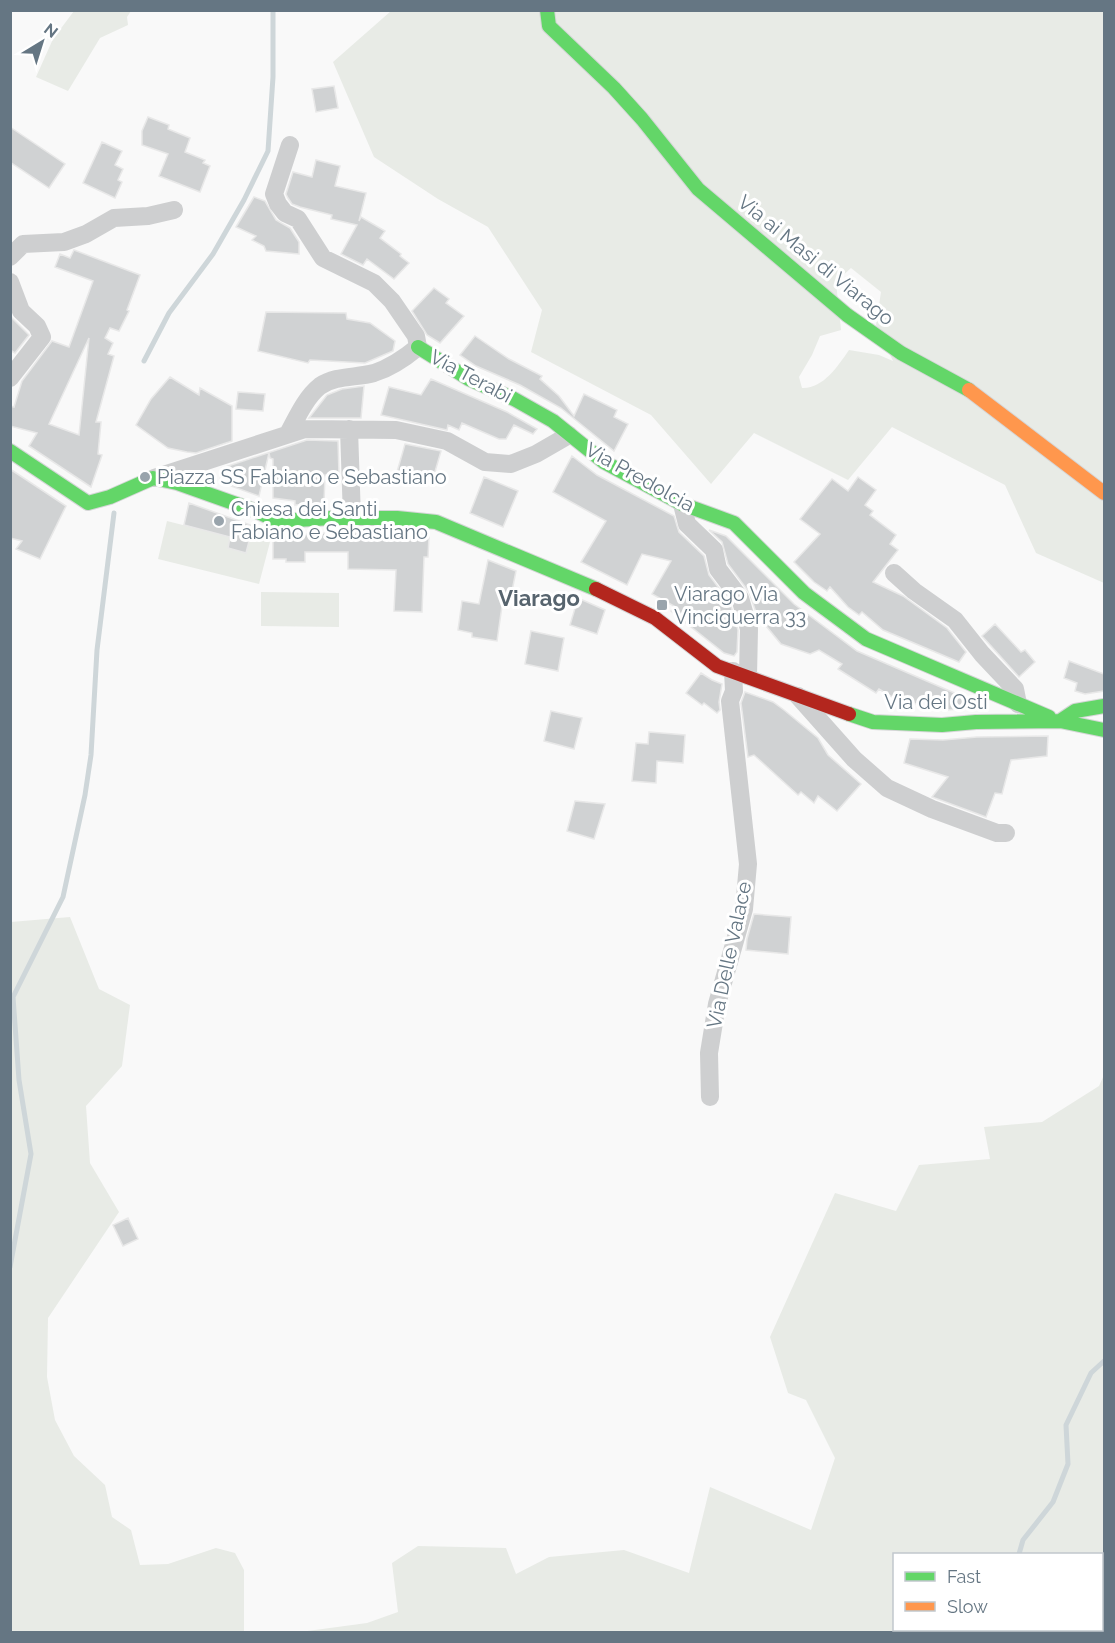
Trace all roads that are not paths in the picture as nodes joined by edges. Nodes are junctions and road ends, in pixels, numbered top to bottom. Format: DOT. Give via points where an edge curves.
graph roads {
  1 [pos="547,10"];
  2 [pos="290,145"];
  3 [pos="174,210"];
  4 [pos="10,257"];
  5 [pos="10,282"];
  6 [pos="418,347"];
  7 [pos="10,378"];
  8 [pos="348,429"];
  9 [pos="289,432"];
  10 [pos="569,435"];
  11 [pos="10,451"];
  12 [pos="153,478"];
  13 [pos="1104,493"];
  14 [pos="682,504"];
  15 [pos="352,518"];
  16 [pos="894,573"];
  17 [pos="741,674"];
  18 [pos="797,694"];
  19 [pos="1018,704"];
  20 [pos="1104,706"];
  21 [pos="1060,722"];
  22 [pos="1104,730"];
  23 [pos="1005,833"];
  24 [pos="710,1097"];
  1 -- 13 [label="street, Via ai Masi di Viarago" via="549,27 614,88 698,189 847,315 901,353 968,389"];
  2 -- 6 [label="street" via="274,194 278,204 298,219 323,258 374,283 386,295 416,336"];
  3 -- 4 [label="street" via="114,218 64,242 23,244"];
  5 -- 7 [label="street" via="21,311 37,326 42,337"];
  6 -- 9 [label="street, Via Terabi" via="407,357 374,373 333,379 319,387"];
  6 -- 10 [label="street, Via Terabi" via="470,379 543,415"];
  8 -- 9 [label="street, Via Predolcia"];
  8 -- 10 [label="street, Via Predolcia" via="396,430 447,441 485,462 511,464"];
  8 -- 15 [label="street"];
  9 -- 12 [label="street, Via Predolcia"];
  10 -- 14 [label="street, Via Predolcia" via="604,462"];
  11 -- 12 [label="street" via="88,503"];
  12 -- 15 [label="street, Via dei Osti" via="177,483 277,521"];
  14 -- 17 [label="street, Via Delle Valace" via="687,524 714,550 718,569 740,598 749,629"];
  14 -- 19 [label="street, Via Predolcia" via="734,523 804,593 866,639"];
  15 -- 17 [label="street, Via dei Osti" via="407,519 447,526 593,587 655,618 717,666"];
  16 -- 19 [label="street" via="956,620 1016,689"];
  17 -- 18 [label="street, Via dei Osti"];
  17 -- 24 [label="street, Via Delle Valace" via="730,701 748,864 744,909 717,1004 709,1053"];
  18 -- 21 [label="street, Via dei Osti" via="873,722 942,725"];
  18 -- 23 [label="street" via="854,759 887,788 932,809"];
  19 -- 21 [label="street, Via Predolcia"];
  20 -- 21 [label="street" via="1075,711"];
  21 -- 22 [label="street"];
}
